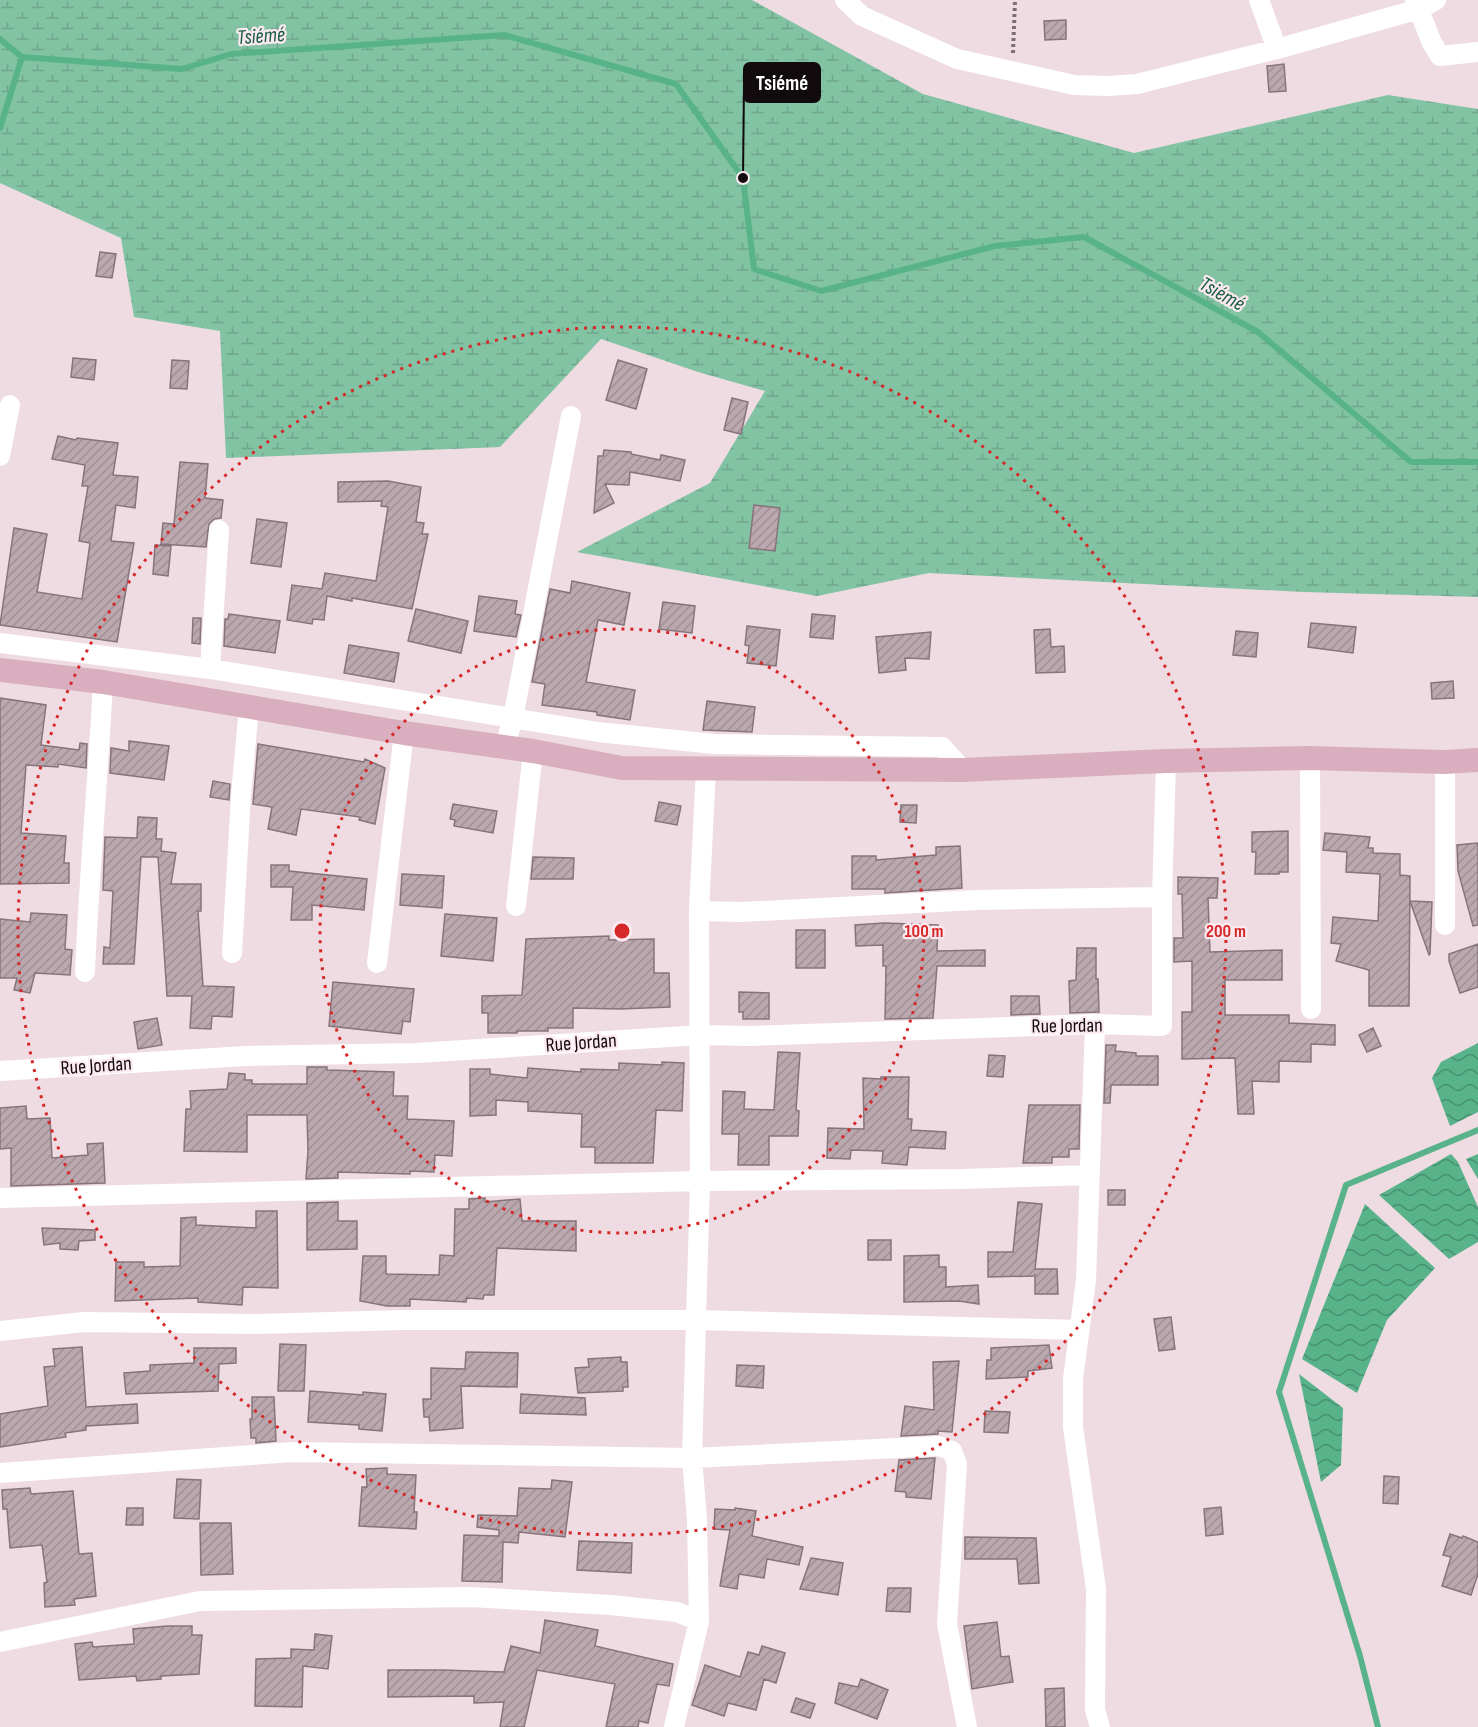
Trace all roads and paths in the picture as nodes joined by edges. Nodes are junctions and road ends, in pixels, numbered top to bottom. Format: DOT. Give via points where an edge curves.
graph roads {
  1 [pos="845,0"];
  2 [pos="1015,0"];
  3 [pos="1259,0"];
  4 [pos="1423,3"];
  5 [pos="864,8"];
  6 [pos="1277,49"];
  7 [pos="1478,52"];
  8 [pos="1012,70"];
  9 [pos="10,405"];
  10 [pos="571,416"];
  11 [pos="0,456"];
  12 [pos="219,530"];
  13 [pos="0,643"];
  14 [pos="210,669"];
  15 [pos="0,670"];
  16 [pos="103,682"];
  17 [pos="249,707"];
  18 [pos="513,718"];
  19 [pos="404,733"];
  20 [pos="505,746"];
  21 [pos="533,751"];
  22 [pos="1310,758"];
  23 [pos="1478,760"];
  24 [pos="1166,761"];
  25 [pos="1445,762"];
  26 [pos="706,768"];
  27 [pos="963,770"];
  28 [pos="1162,897"];
  29 [pos="516,906"];
  30 [pos="699,911"];
  31 [pos="1445,925"];
  32 [pos="232,953"];
  33 [pos="377,963"];
  34 [pos="85,972"];
  35 [pos="1311,1009"];
  36 [pos="1095,1024"];
  37 [pos="701,1035"];
  38 [pos="0,1071"];
  39 [pos="1090,1175"];
  40 [pos="700,1181"];
  41 [pos="0,1198"];
  42 [pos="697,1320"];
  43 [pos="1080,1330"];
  44 [pos="0,1331"];
  45 [pos="692,1458"];
  46 [pos="0,1473"];
  47 [pos="699,1621"];
  48 [pos="0,1642"];
  49 [pos="680,1725"];
  50 [pos="967,1727"];
  51 [pos="1100,1727"];
  1 -- 5 [label="street"];
  2 -- 8 [label="path"];
  3 -- 6 [label="street"];
  4 -- 6 [label="street"];
  4 -- 7 [label="street" via="1432,43 1440,56"];
  5 -- 8 [label="street" via="957,59"];
  6 -- 8 [label="street" via="1137,84 1074,85"];
  9 -- 11 [label="street"];
  10 -- 18 [label="street"];
  12 -- 14 [label="street"];
  13 -- 14 [label="street"];
  14 -- 18 [label="street"];
  15 -- 16 [label="main road"];
  16 -- 17 [label="main road"];
  16 -- 34 [label="street"];
  17 -- 19 [label="main road"];
  17 -- 32 [label="street"];
  18 -- 20 [label="street"];
  18 -- 27 [label="street" via="714,744 942,747"];
  19 -- 20 [label="main road"];
  19 -- 33 [label="street"];
  20 -- 21 [label="main road"];
  21 -- 26 [label="main road" via="622,768"];
  21 -- 29 [label="street"];
  22 -- 24 [label="main road"];
  22 -- 25 [label="main road"];
  22 -- 35 [label="street"];
  23 -- 25 [label="main road"];
  24 -- 27 [label="main road"];
  24 -- 28 [label="street"];
  25 -- 31 [label="street"];
  26 -- 27 [label="main road"];
  26 -- 30 [label="street"];
  28 -- 30 [label="street"];
  28 -- 36 [label="street, Rue Jordan" via="1162,1026"];
  30 -- 37 [label="street"];
  36 -- 37 [label="street, Rue Jordan"];
  36 -- 39 [label="street"];
  37 -- 38 [label="street, Rue Jordan" via="429,1052 246,1056"];
  37 -- 40 [label="street"];
  39 -- 40 [label="street"];
  39 -- 43 [label="street"];
  40 -- 41 [label="street"];
  40 -- 42 [label="street"];
  42 -- 43 [label="street"];
  42 -- 44 [label="street" via="84,1322"];
  42 -- 45 [label="street"];
  43 -- 51 [label="street" via="1073,1379 1073,1427 1096,1589 1095,1710"];
  45 -- 46 [label="street" via="293,1452"];
  45 -- 47 [label="street"];
  45 -- 50 [label="street" via="939,1446 952,1451 957,1464 946,1624"];
  47 -- 48 [label="street" via="676,1612 610,1605 470,1597 200,1601"];
  47 -- 49 [label="street"];
}
